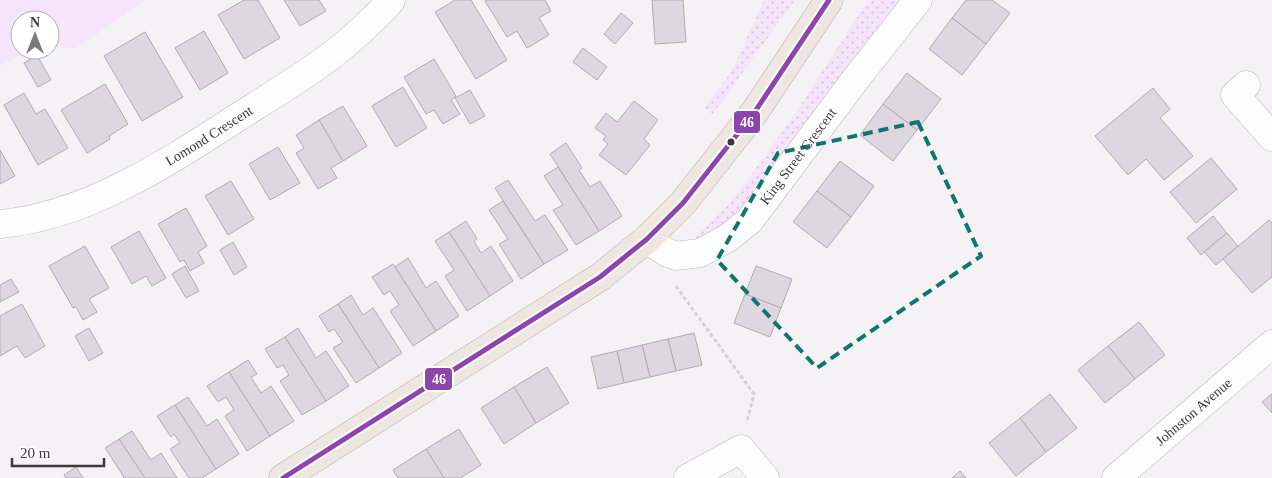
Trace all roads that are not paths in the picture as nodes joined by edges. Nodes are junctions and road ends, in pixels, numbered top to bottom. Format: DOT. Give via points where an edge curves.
graph roads {
  1 [pos="391,0"];
  2 [pos="829,0"];
  3 [pos="918,0"];
  4 [pos="1246,85"];
  5 [pos="1272,137"];
  6 [pos="0,224"];
  7 [pos="647,239"];
  8 [pos="1272,344"];
  9 [pos="282,478"];
  10 [pos="688,478"];
  11 [pos="765,478"];
  12 [pos="1116,478"];
  1 -- 6 [label="street, Lomond Crescent" via="353,40 296,81 168,162 116,189 59,212"];
  2 -- 7 [label="main road" via="754,113 683,203"];
  3 -- 7 [label="street, King Street Crescent" via="750,220 728,238 700,253 676,256"];
  4 -- 5 [label="street" via="1236,95"];
  7 -- 9 [label="main road" via="600,277"];
  8 -- 12 [label="street, Johnston Avenue"];
  10 -- 11 [label="street" via="741,449"];
}
